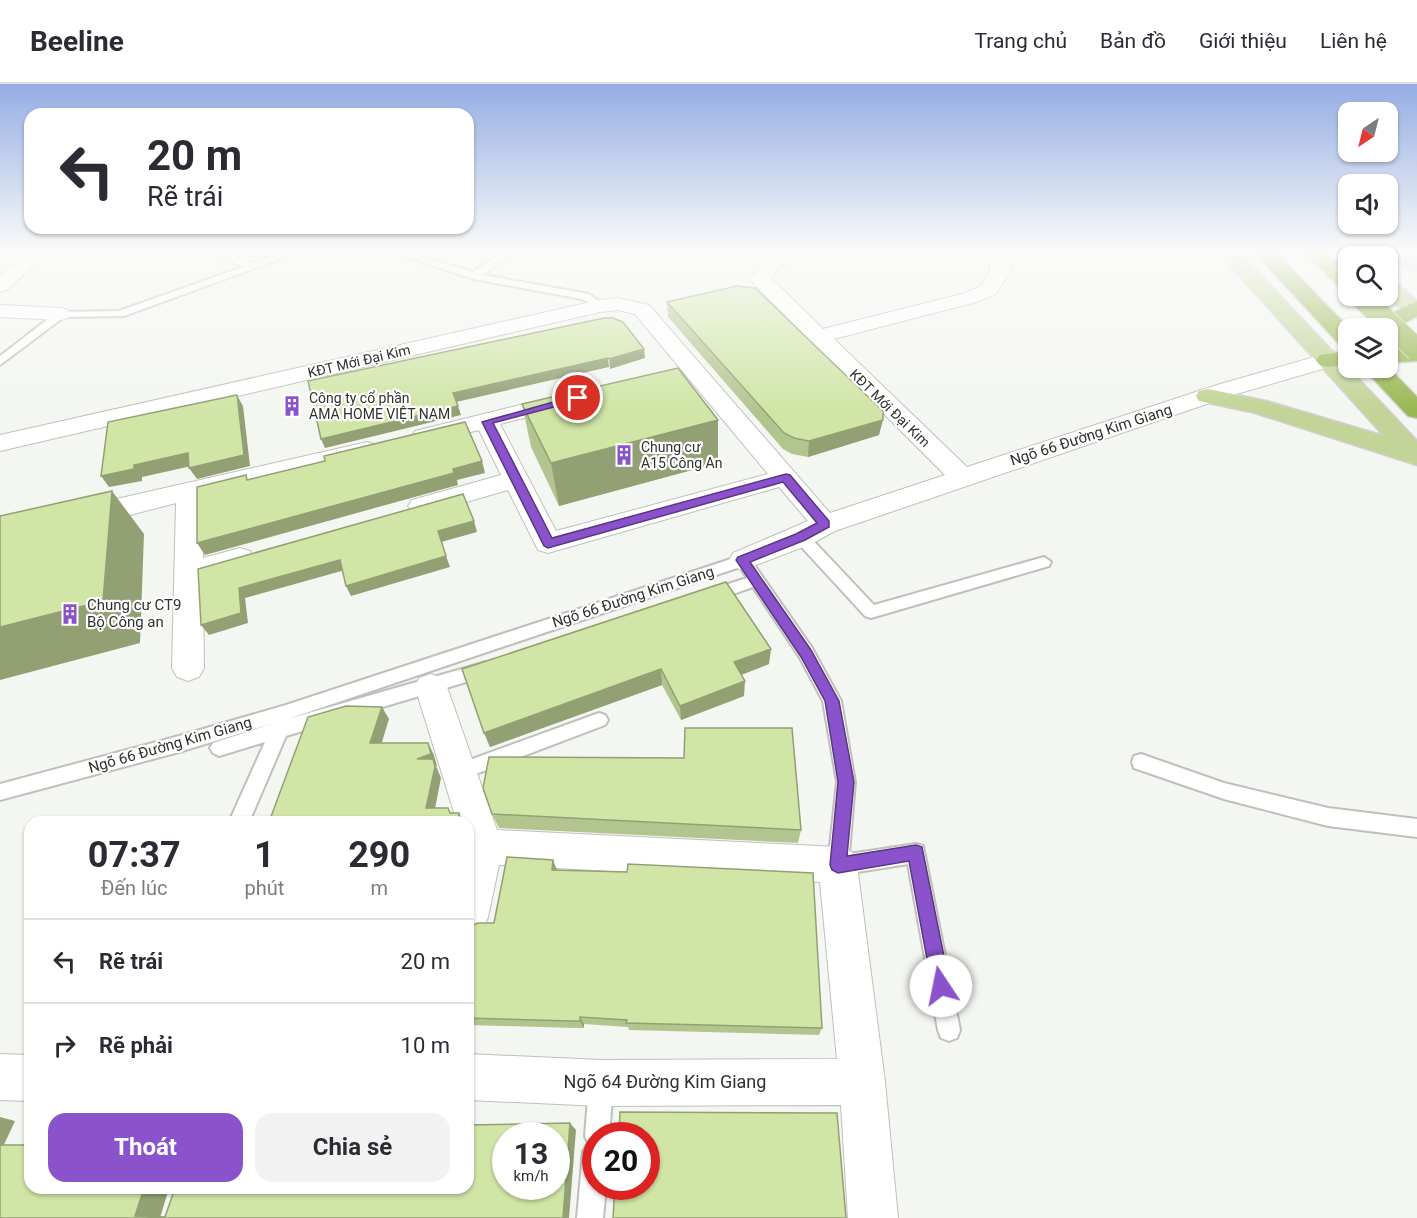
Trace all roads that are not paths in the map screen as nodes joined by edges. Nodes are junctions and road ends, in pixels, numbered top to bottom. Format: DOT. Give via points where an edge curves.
graph roads {
  1 [pos="146,305"];
  2 [pos="610,305"];
  3 [pos="622,305"];
  4 [pos="785,305"];
  5 [pos="942,305"];
  6 [pos="1287,305"];
  7 [pos="1315,305"];
  8 [pos="600,306"];
  9 [pos="1370,306"];
  10 [pos="1416,309"];
  11 [pos="0,311"];
  12 [pos="62,314"];
  13 [pos="1398,318"];
  14 [pos="1338,330"];
  15 [pos="817,337"];
  16 [pos="1338,351"];
  17 [pos="1417,352"];
  18 [pos="1398,355"];
  19 [pos="1338,356"];
  20 [pos="0,362"];
  21 [pos="1359,378"];
  22 [pos="1385,378"];
  23 [pos="589,395"];
  24 [pos="1208,396"];
  25 [pos="1417,411"];
  26 [pos="487,422"];
  27 [pos="0,443"];
  28 [pos="1415,455"];
  29 [pos="786,477"];
  30 [pos="963,478"];
  31 [pos="515,479"];
  32 [pos="189,492"];
  33 [pos="392,515"];
  34 [pos="813,530"];
  35 [pos="0,539"];
  36 [pos="268,550"];
  37 [pos="1044,562"];
  38 [pos="749,570"];
  39 [pos="189,572"];
  40 [pos="690,602"];
  41 [pos="499,665"];
  42 [pos="188,668"];
  43 [pos="431,687"];
  44 [pos="599,720"];
  45 [pos="283,721"];
  46 [pos="219,748"];
  47 [pos="1141,762"];
  48 [pos="460,772"];
  49 [pos="0,792"];
  50 [pos="242,816"];
  51 [pos="1417,828"];
  52 [pos="484,847"];
  53 [pos="838,865"];
  54 [pos="474,891"];
  55 [pos="949,1030"];
  56 [pos="0,1077"];
  57 [pos="474,1077"];
  58 [pos="24,1078"];
  59 [pos="862,1082"];
  60 [pos="602,1083"];
  61 [pos="598,1122"];
  62 [pos="592,1200"];
  63 [pos="590,1218"];
  64 [pos="873,1218"];
  1 -- 12 [label="lane" via="120,314"];
  2 -- 8 [label="street, KĐT Mới Đại Kim"];
  3 -- 29 [label="street, KĐT Mới Đại Kim" via="642,309 680,372"];
  4 -- 15 [label="street, KĐT Mới Đại Kim"];
  5 -- 15 [label="street"];
  6 -- 16 [label="main road"];
  7 -- 14 [label="highway"];
  8 -- 27 [label="street, KĐT Mới Đại Kim"];
  9 -- 17 [label="highway, bridge"];
  10 -- 13 [label="highway"];
  11 -- 12 [label="street"];
  12 -- 20 [label="lane"];
  15 -- 30 [label="street, KĐT Mới Đại Kim"];
  17 -- 18 [label="highway"];
  19 -- 24 [label="street, Ngõ 66 Đường Kim Giang"];
  21 -- 28 [label="main road"];
  22 -- 25 [label="highway"];
  23 -- 26 [label="street"];
  24 -- 28 [label="main road" via="1257,406"];
  24 -- 30 [label="street, Ngõ 66 Đường Kim Giang"];
  26 -- 31 [label="street"];
  26 -- 32 [label="street"];
  29 -- 31 [label="street" via="548,543"];
  29 -- 34 [label="street, KĐT Mới Đại Kim"];
  30 -- 34 [label="street, Ngõ 66 Đường Kim Giang"];
  31 -- 33 [label="street"];
  32 -- 35 [label="street"];
  32 -- 39 [label="street"];
  34 -- 37 [label="lane" via="871,612"];
  34 -- 38 [label="street, Ngõ 66 Đường Kim Giang"];
  36 -- 39 [label="street"];
  38 -- 40 [label="lane"];
  38 -- 45 [label="lane, Ngõ 66 Đường Kim Giang"];
  38 -- 53 [label="lane" via="806,653 832,701 846,782"];
  39 -- 42 [label="street"];
  41 -- 43 [label="lane"];
  43 -- 45 [label="lane"];
  43 -- 48 [label="street"];
  44 -- 48 [label="lane"];
  45 -- 46 [label="lane"];
  45 -- 49 [label="lane, Ngõ 66 Đường Kim Giang"];
  45 -- 50 [label="lane"];
  47 -- 51 [label="lane" via="1224,791 1328,817"];
  48 -- 52 [label="street"];
  52 -- 53 [label="street"];
  52 -- 54 [label="street"];
  53 -- 55 [label="lane" via="916,853"];
  53 -- 59 [label="street"];
  56 -- 58 [label="street"];
  57 -- 60 [label="street, Ngõ 64 Đường Kim Giang"];
  59 -- 60 [label="street, Ngõ 64 Đường Kim Giang"];
  59 -- 64 [label="street"];
  60 -- 61 [label="lane"];
  62 -- 63 [label="lane"];
}
